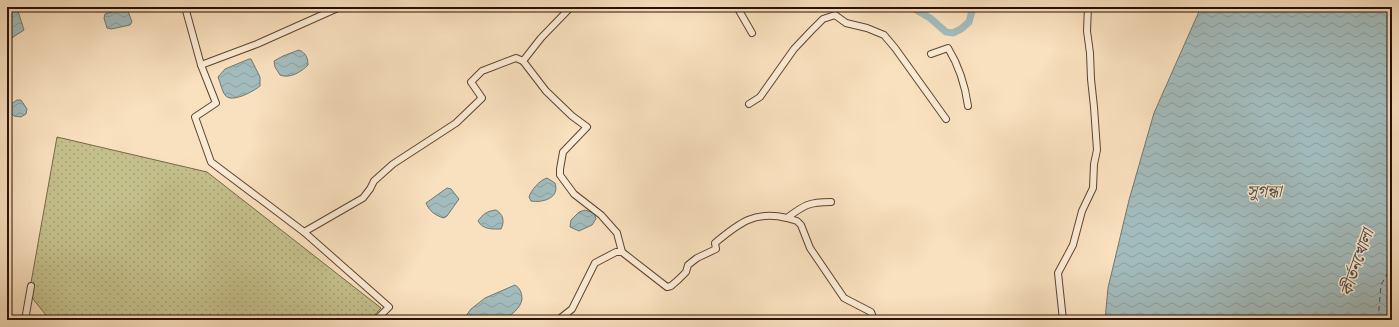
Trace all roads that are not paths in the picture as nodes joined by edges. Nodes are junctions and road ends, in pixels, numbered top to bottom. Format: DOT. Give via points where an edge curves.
graph roads {
  1 [pos="185,7"];
  2 [pos="340,7"];
  3 [pos="571,7"];
  4 [pos="737,7"];
  5 [pos="1088,7"];
  6 [pos="752,32"];
  7 [pos="931,54"];
  8 [pos="523,61"];
  9 [pos="201,65"];
  10 [pos="749,104"];
  11 [pos="968,106"];
  12 [pos="946,119"];
  13 [pos="832,202"];
  14 [pos="787,218"];
  15 [pos="304,232"];
  16 [pos="622,252"];
  17 [pos="31,286"];
  18 [pos="25,320"];
  19 [pos="376,320"];
  20 [pos="558,320"];
  21 [pos="874,320"];
  22 [pos="1063,320"];
  1 -- 9 [label="street"];
  2 -- 9 [label="street" via="257,44"];
  3 -- 8 [label="street"];
  4 -- 6 [label="street"];
  5 -- 22 [label="street" via="1090,79 1097,150 1093,188 1082,211 1073,246 1058,273"];
  7 -- 11 [label="street" via="948,48 957,62 966,87"];
  8 -- 15 [label="street" via="516,58 482,71 471,82 482,98 456,123 393,164 374,181 363,198"];
  8 -- 16 [label="street" via="546,91 587,127 563,152 560,175 574,194 601,215 618,233"];
  9 -- 15 [label="street" via="216,103 194,117 211,162"];
  10 -- 12 [label="street" via="760,97 794,49 811,31 824,19 835,16 846,23 884,35"];
  13 -- 14 [label="street" via="814,202"];
  14 -- 16 [label="street" via="773,215 752,218 736,225 715,243 716,249 697,258 688,265 686,272 667,287"];
  14 -- 21 [label="street" via="801,225 810,248 844,298 870,312"];
  15 -- 19 [label="street" via="388,307"];
  16 -- 20 [label="street" via="616,252 595,263 572,309"];
  17 -- 18 [label="street"];
}
